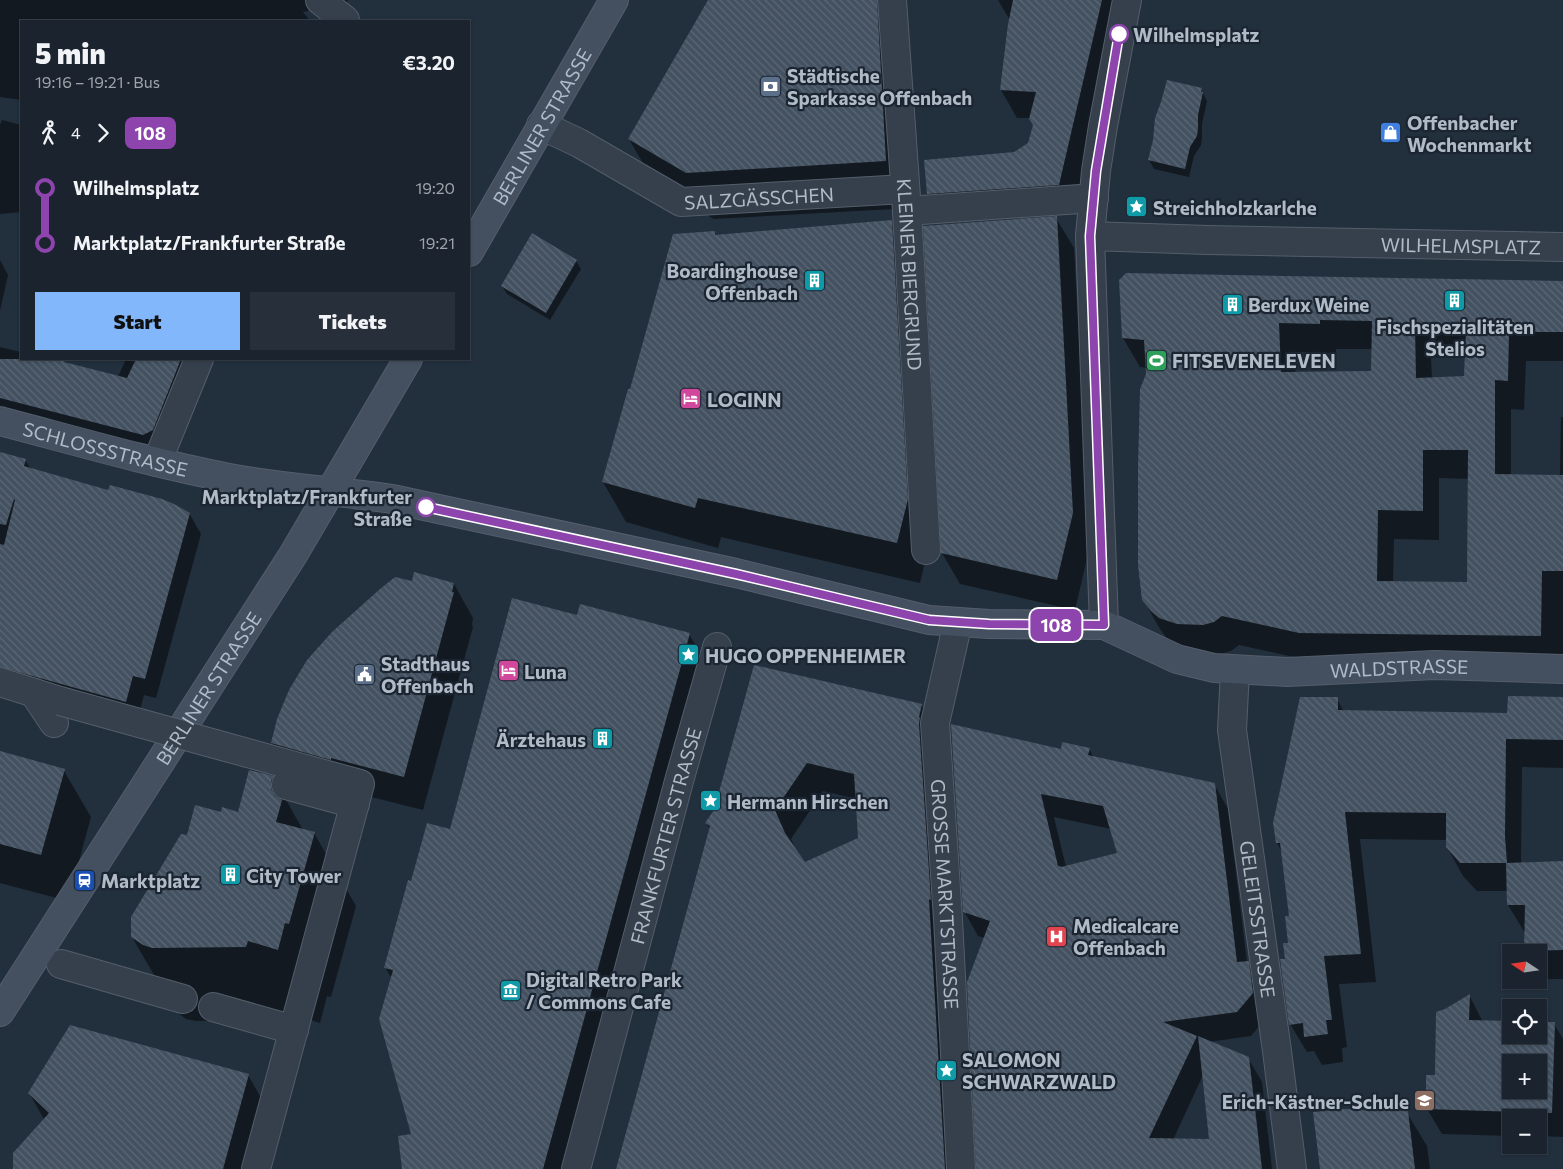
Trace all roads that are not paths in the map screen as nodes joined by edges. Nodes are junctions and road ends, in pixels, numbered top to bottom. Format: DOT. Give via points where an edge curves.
graph roads {
  1 [pos="320,0"];
  2 [pos="614,0"];
  3 [pos="892,0"];
  4 [pos="1126,0"];
  5 [pos="348,14"];
  6 [pos="541,125"];
  7 [pos="1094,198"];
  8 [pos="906,200"];
  9 [pos="1090,236"];
  10 [pos="1563,246"];
  11 [pos="470,250"];
  12 [pos="199,360"];
  13 [pos="407,360"];
  14 [pos="0,420"];
  15 [pos="157,462"];
  16 [pos="330,492"];
  17 [pos="926,550"];
  18 [pos="958,622"];
  19 [pos="1104,625"];
  20 [pos="717,647"];
  21 [pos="1563,669"];
  22 [pos="1235,670"];
  23 [pos="0,682"];
  24 [pos="61,964"];
  25 [pos="183,999"];
  26 [pos="213,1007"];
  27 [pos="0,1012"];
  28 [pos="294,1030"];
  29 [pos="256,1169"];
  30 [pos="576,1169"];
  31 [pos="961,1169"];
  32 [pos="1292,1169"];
  1 -- 5 [label="street"];
  2 -- 6 [label="street, BERLINER STRASSE"];
  3 -- 8 [label="street, KLEINER BIERGRUND"];
  4 -- 7 [label="street" via="1103,126"];
  6 -- 8 [label="street, SALZGÄSSCHEN" via="579,143 681,202"];
  6 -- 11 [label="street, BERLINER STRASSE"];
  7 -- 8 [label="street, SALZGÄSSCHEN"];
  7 -- 9 [label="street"];
  8 -- 17 [label="street, KLEINER BIERGRUND"];
  9 -- 10 [label="street, WILHELMSPLATZ"];
  9 -- 19 [label="street"];
  12 -- 15 [label="street"];
  13 -- 16 [label="street, BERLINER STRASSE"];
  14 -- 15 [label="street, SCHLOSSSTRASSE"];
  15 -- 16 [label="street, SCHLOSSSTRASSE" via="236,479"];
  16 -- 18 [label="street" via="392,500 736,574 929,620"];
  16 -- 27 [label="street, BERLINER STRASSE" via="293,556"];
  18 -- 19 [label="street"];
  18 -- 31 [label="street, GROSSE MARKTSTRASSE" via="935,723"];
  19 -- 22 [label="street" via="1177,659 1210,668"];
  20 -- 30 [label="street, FRANKFURTER STRASSE"];
  21 -- 22 [label="street, WALDSTRASSE" via="1435,666 1296,672"];
  22 -- 32 [label="street, GELEITSSTRASSE" via="1232,730"];
  23 -- 28 [label="street, bridge" via="34,693 57,712 289,775 360,784"];
  24 -- 25 [label="street"];
  26 -- 28 [label="street"];
  28 -- 29 [label="street"];
}
